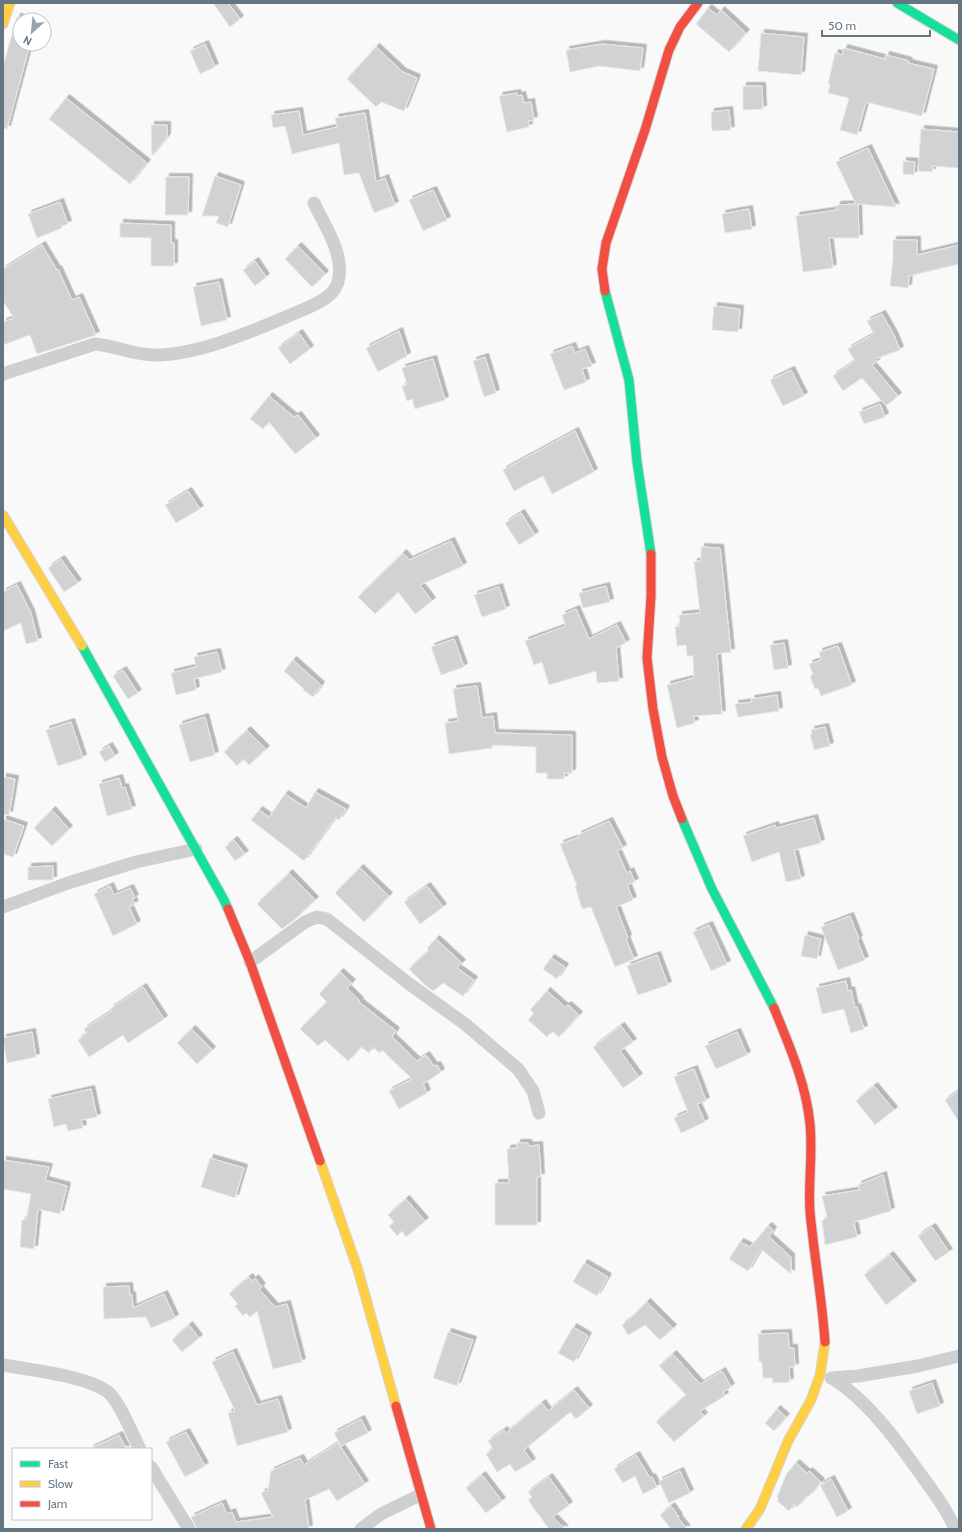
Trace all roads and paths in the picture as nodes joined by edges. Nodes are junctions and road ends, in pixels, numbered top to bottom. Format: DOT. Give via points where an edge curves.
graph roads {
  1 [pos="10,3"];
  2 [pos="698,3"];
  3 [pos="897,3"];
  4 [pos="3,24"];
  5 [pos="959,40"];
  6 [pos="314,203"];
  7 [pos="3,374"];
  8 [pos="3,515"];
  9 [pos="196,849"];
  10 [pos="3,907"];
  11 [pos="250,962"];
  12 [pos="539,1113"];
  13 [pos="959,1356"];
  14 [pos="3,1365"];
  15 [pos="826,1376"];
  16 [pos="140,1448"];
  17 [pos="152,1469"];
  18 [pos="420,1495"];
  19 [pos="189,1529"];
  20 [pos="361,1529"];
  21 [pos="431,1529"];
  22 [pos="746,1529"];
  23 [pos="955,1529"];
  1 -- 4 [label="street"];
  2 -- 15 [label="street" via="680,27 669,50 645,130 606,243 602,269 606,296 629,380 651,547 647,658 662,757 673,796 712,889 774,1008 794,1058 803,1090 810,1124 810,1211 823,1314"];
  3 -- 5 [label="street"];
  6 -- 7 [label="street" via="338,254 339,277 335,289 327,297 243,336 186,352 138,354 96,344"];
  8 -- 9 [label="street" via="97,671"];
  9 -- 10 [label="street" via="136,862"];
  9 -- 11 [label="street" via="224,900"];
  11 -- 12 [label="street" via="305,922 317,917 327,919 408,984 465,1024 518,1069 533,1091"];
  11 -- 18 [label="street" via="358,1270"];
  13 -- 15 [label="street" via="858,1376"];
  14 -- 16 [label="street" via="92,1383 109,1393 119,1405"];
  15 -- 22 [label="street" via="788,1440 760,1509"];
  15 -- 23 [label="street" via="841,1384 877,1419 936,1496"];
  17 -- 19 [label="street"];
  18 -- 20 [label="street" via="381,1514"];
  18 -- 21 [label="street"];
}
